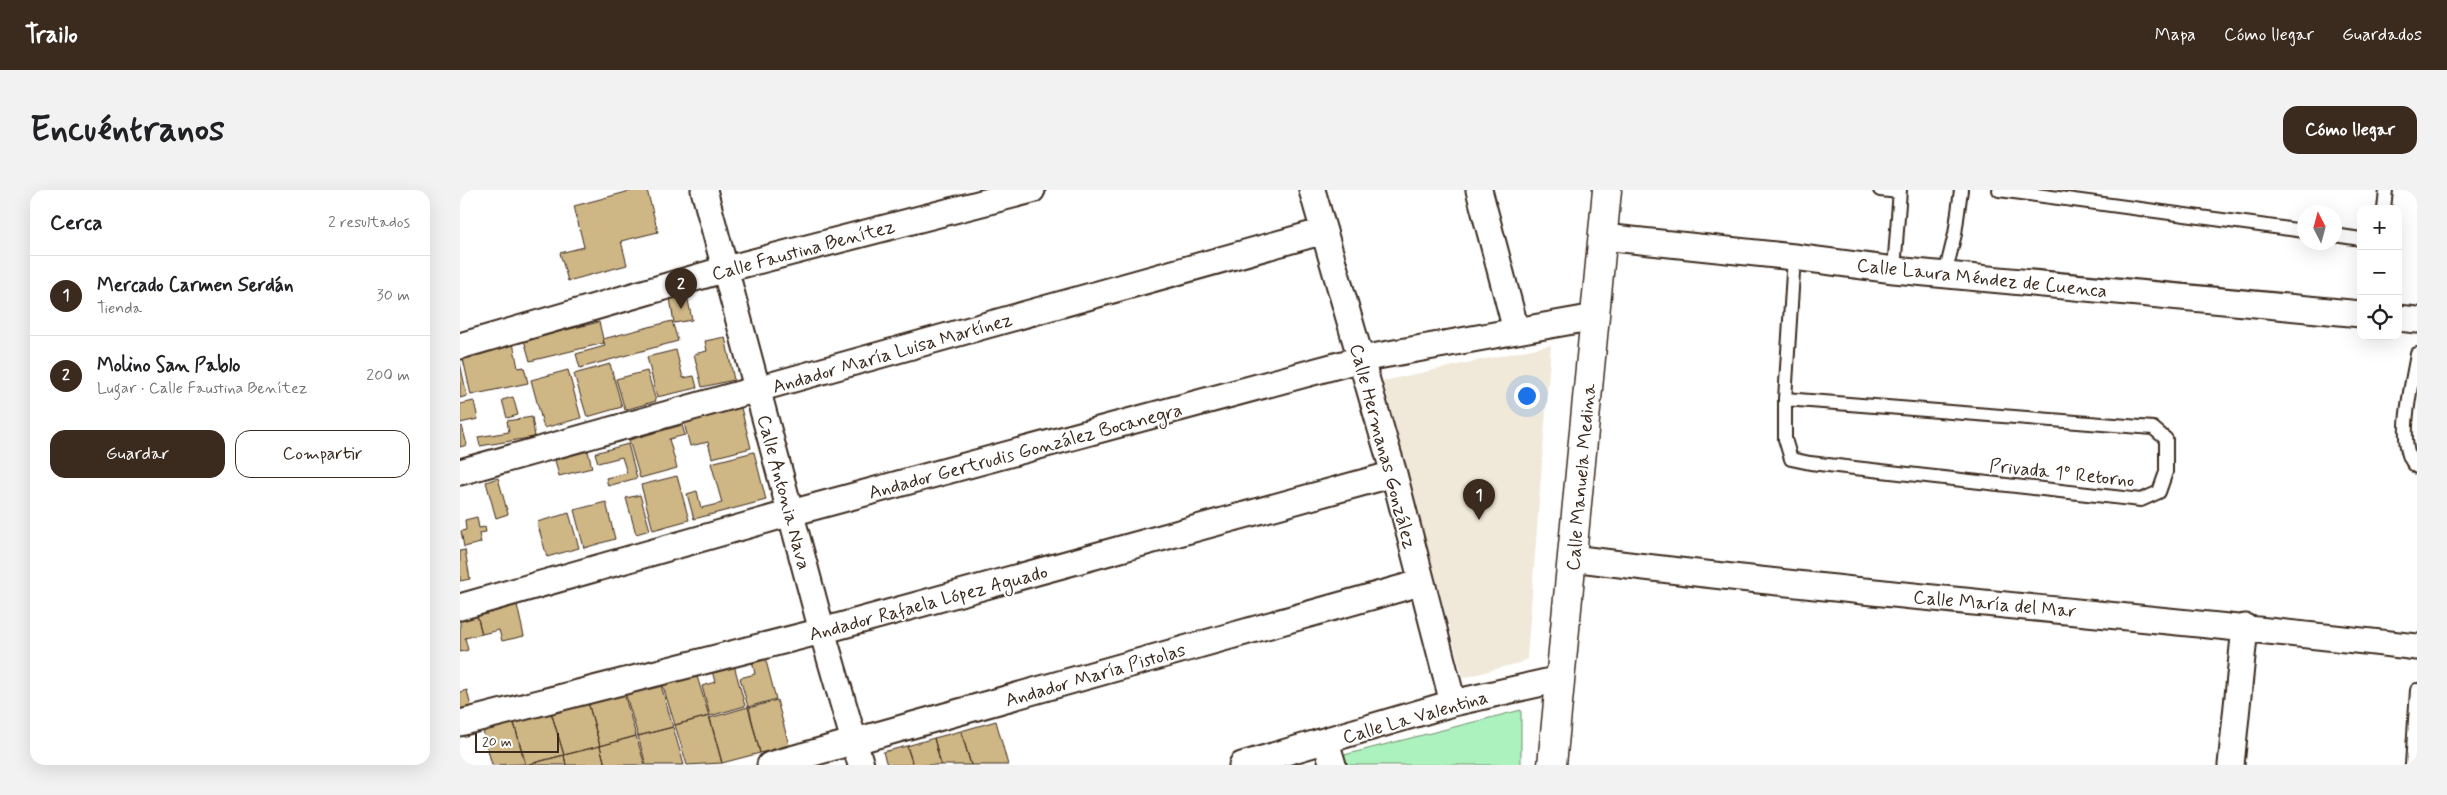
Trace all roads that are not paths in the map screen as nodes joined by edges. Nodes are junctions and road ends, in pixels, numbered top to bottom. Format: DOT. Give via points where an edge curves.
graph roads {
  1 [pos="704,190"];
  2 [pos="1032,190"];
  3 [pos="1312,190"];
  4 [pos="1478,190"];
  5 [pos="1608,190"];
  6 [pos="1880,190"];
  7 [pos="1961,190"];
  8 [pos="1998,190"];
  9 [pos="2386,190"];
  10 [pos="1899,191"];
  11 [pos="2384,205"];
  12 [pos="2297,230"];
  13 [pos="1324,231"];
  14 [pos="2342,236"];
  15 [pos="1603,237"];
  16 [pos="2357,238"];
  17 [pos="1794,257"];
  18 [pos="726,268"];
  19 [pos="1894,270"];
  20 [pos="1945,275"];
  21 [pos="2357,314"];
  22 [pos="1595,317"];
  23 [pos="2402,318"];
  24 [pos="2417,320"];
  25 [pos="1516,330"];
  26 [pos="460,346"];
  27 [pos="2417,354"];
  28 [pos="1361,359"];
  29 [pos="757,389"];
  30 [pos="1785,399"];
  31 [pos="2417,467"];
  32 [pos="460,472"];
  33 [pos="1394,474"];
  34 [pos="791,513"];
  35 [pos="1572,558"];
  36 [pos="1420,583"];
  37 [pos="460,607"];
  38 [pos="2245,627"];
  39 [pos="822,631"];
  40 [pos="2417,647"];
  41 [pos="1560,679"];
  42 [pos="2417,690"];
  43 [pos="1453,703"];
  44 [pos="460,723"];
  45 [pos="858,753"];
  46 [pos="1329,753"];
  47 [pos="770,765"];
  48 [pos="1242,765"];
  49 [pos="1552,765"];
  50 [pos="2231,765"];
  51 [pos="2412,765"];
  1 -- 18 [label="street, Calle Antonia Nava"];
  2 -- 18 [label="street, Calle Faustina Benítez"];
  3 -- 13 [label="street, Calle Hermanas González"];
  4 -- 25 [label="street"];
  5 -- 15 [label="street, Calle Manuela Medina"];
  6 -- 10 [label="lane"];
  7 -- 20 [label="lane"];
  8 -- 12 [label="lane"];
  9 -- 11 [label="lane"];
  10 -- 19 [label="lane"];
  13 -- 28 [label="street, Calle Hermanas González"];
  13 -- 29 [label="street, Andador María Luisa Martínez"];
  14 -- 16 [label="lane"];
  15 -- 17 [label="street, Calle Laura Méndez de Cuenca"];
  15 -- 22 [label="street, Calle Manuela Medina"];
  17 -- 19 [label="street, Calle Laura Méndez de Cuenca"];
  17 -- 30 [label="lane, Privada 1º Retorno"];
  18 -- 26 [label="street, Calle Faustina Benítez"];
  18 -- 29 [label="street, Calle Antonia Nava"];
  19 -- 20 [label="street, Calle Laura Méndez de Cuenca"];
  20 -- 21 [label="street, Calle Laura Méndez de Cuenca"];
  22 -- 25 [label="street, Andador Gertrudis González Bocanegra"];
  22 -- 35 [label="street, Calle Manuela Medina"];
  23 -- 24 [label="street"];
  25 -- 28 [label="street, Andador Gertrudis González Bocanegra"];
  27 -- 31 [label="lane" via="2404,441 2410,461"];
  28 -- 33 [label="street, Calle Hermanas González"];
  28 -- 34 [label="street, Andador Gertrudis González Bocanegra"];
  29 -- 32 [label="street, Andador María Luisa Martínez"];
  29 -- 34 [label="street, Calle Antonia Nava"];
  30 -- 30 [label="lane, Privada 1º Retorno" via="1785,439 1792,459 1810,463 2141,500 2158,492 2166,472 2166,439 2153,428"];
  33 -- 36 [label="street, Calle Hermanas González"];
  33 -- 39 [label="street, Andador Rafaela López Aguado"];
  34 -- 37 [label="street, Andador Gertrudis González Bocanegra"];
  34 -- 39 [label="street, Calle Antonia Nava"];
  35 -- 38 [label="street, Calle María del Mar" via="1733,579"];
  35 -- 41 [label="street, Calle Manuela Medina"];
  36 -- 43 [label="street, Calle Hermanas González"];
  36 -- 45 [label="street, Andador María Pistolas"];
  38 -- 40 [label="street, Calle María del Mar"];
  38 -- 50 [label="street"];
  39 -- 44 [label="street, Andador Rafaela López Aguado"];
  39 -- 45 [label="street, Calle Antonia Nava"];
  41 -- 43 [label="street, Calle La Valentina"];
  41 -- 49 [label="street, Calle Manuela Medina"];
  42 -- 51 [label="lane"];
  43 -- 46 [label="street, Calle La Valentina"];
  45 -- 47 [label="street, Andador María Pistolas"];
  46 -- 48 [label="street, Calle La Valentina"];
}
